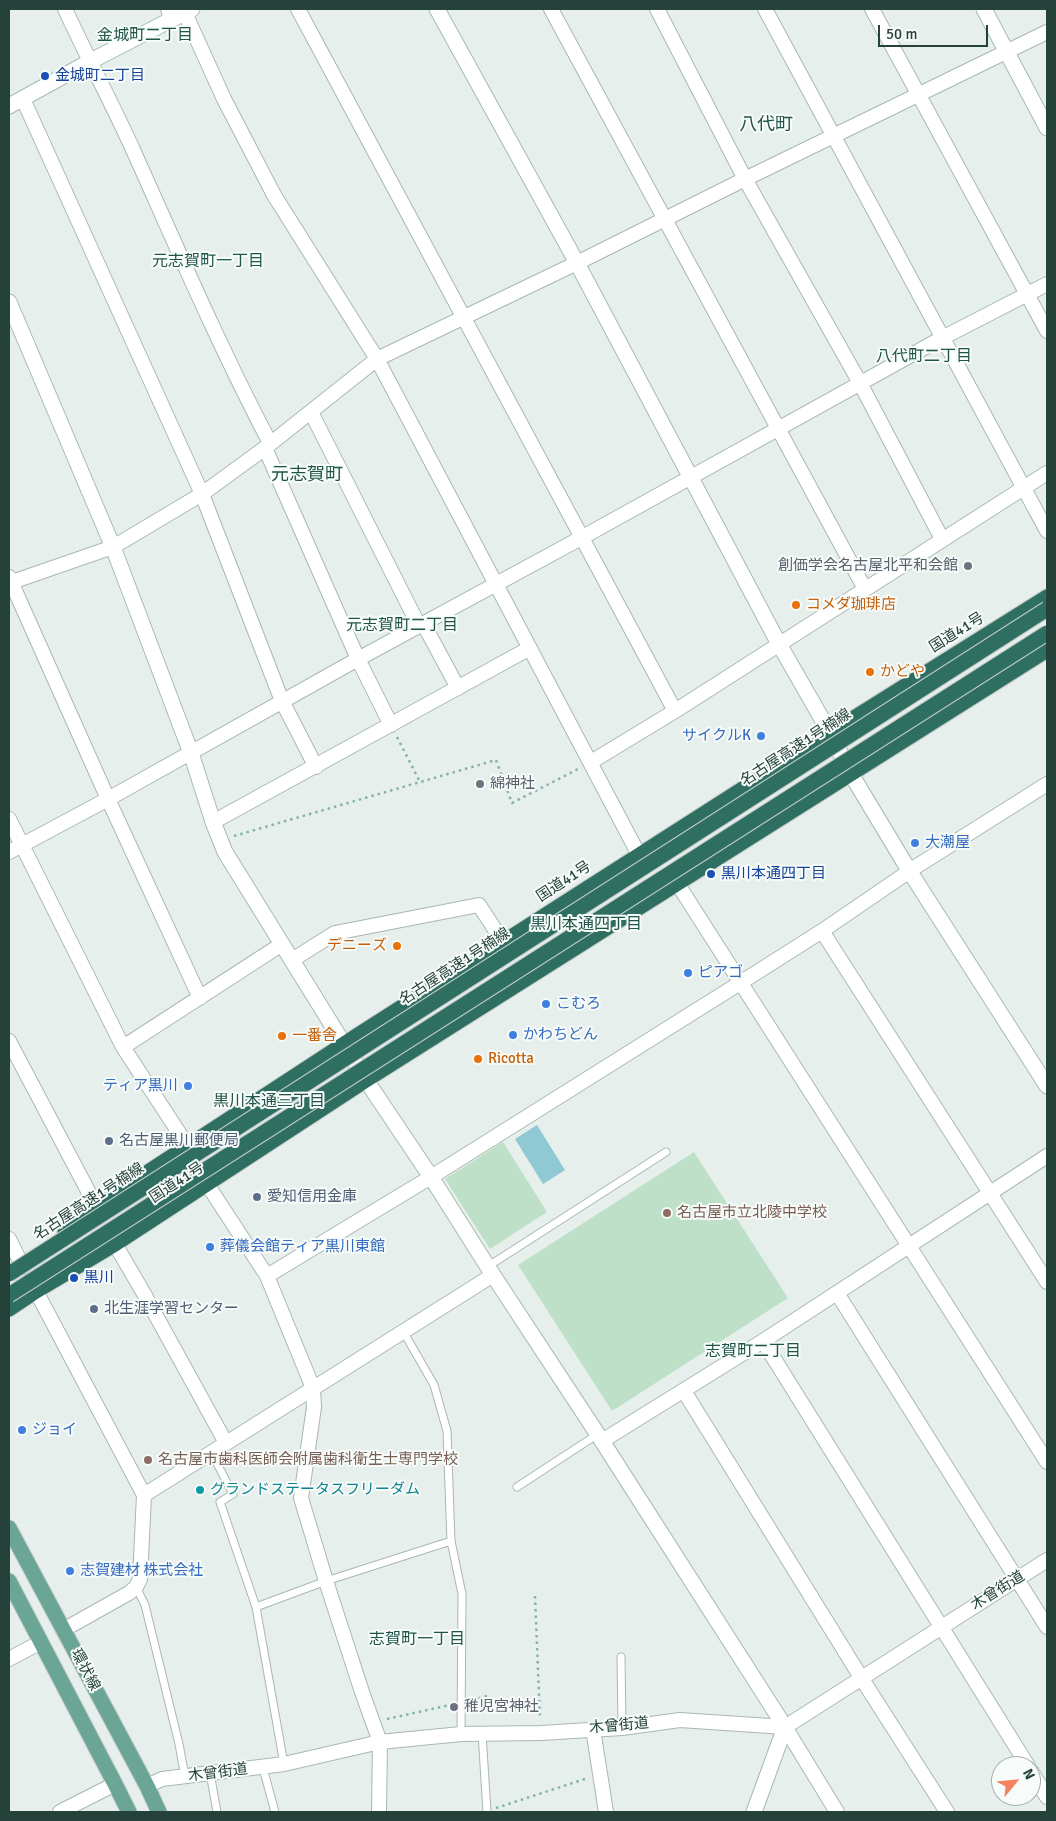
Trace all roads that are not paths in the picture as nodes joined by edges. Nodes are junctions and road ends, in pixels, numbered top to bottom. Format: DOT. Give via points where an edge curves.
graph roads {
  1 [pos="65,9"];
  2 [pos="298,9"];
  3 [pos="437,9"];
  4 [pos="551,9"];
  5 [pos="656,9"];
  6 [pos="765,9"];
  7 [pos="872,9"];
  8 [pos="984,9"];
  9 [pos="179,12"];
  10 [pos="1047,32"];
  11 [pos="1008,53"];
  12 [pos="89,62"];
  13 [pos="919,95"];
  14 [pos="23,98"];
  15 [pos="9,106"];
  16 [pos="1047,128"];
  17 [pos="833,136"];
  18 [pos="746,179"];
  19 [pos="666,220"];
  20 [pos="577,264"];
  21 [pos="1047,284"];
  22 [pos="1027,295"];
  23 [pos="10,309"];
  24 [pos="463,317"];
  25 [pos="1047,331"];
  26 [pos="942,338"];
  27 [pos="377,359"];
  28 [pos="860,383"];
  29 [pos="311,412"];
  30 [pos="778,428"];
  31 [pos="268,446"];
  32 [pos="1047,473"];
  33 [pos="690,478"];
  34 [pos="1024,488"];
  35 [pos="202,494"];
  36 [pos="1047,531"];
  37 [pos="581,538"];
  38 [pos="942,539"];
  39 [pos="112,547"];
  40 [pos="10,581"];
  41 [pos="496,583"];
  42 [pos="866,589"];
  43 [pos="1047,597"];
  44 [pos="1047,609"];
  45 [pos="421,625"];
  46 [pos="1047,633"];
  47 [pos="779,644"];
  48 [pos="530,648"];
  49 [pos="1047,650"];
  50 [pos="358,659"];
  51 [pos="458,688"];
  52 [pos="282,701"];
  53 [pos="675,711"];
  54 [pos="391,725"];
  55 [pos="830,733"];
  56 [pos="191,753"];
  57 [pos="591,762"];
  58 [pos="316,767"];
  59 [pos="851,774"];
  60 [pos="1047,784"];
  61 [pos="108,799"];
  62 [pos="9,819"];
  63 [pos="213,822"];
  64 [pos="21,844"];
  65 [pos="9,852"];
  66 [pos="639,855"];
  67 [pos="910,872"];
  68 [pos="677,883"];
  69 [pos="822,931"];
  70 [pos="503,942"];
  71 [pos="282,944"];
  72 [pos="292,960"];
  73 [pos="740,983"];
  74 [pos="200,998"];
  75 [pos="9,1041"];
  76 [pos="344,1044"];
  77 [pos="123,1047"];
  78 [pos="366,1080"];
  79 [pos="1047,1086"];
  80 [pos="187,1145"];
  81 [pos="666,1152"];
  82 [pos="1047,1156"];
  83 [pos="431,1177"];
  84 [pos="207,1184"];
  85 [pos="991,1194"];
  86 [pos="96,1206"];
  87 [pos="9,1239"];
  88 [pos="115,1244"];
  89 [pos="908,1246"];
  90 [pos="24,1267"];
  91 [pos="490,1271"];
  92 [pos="9,1275"];
  93 [pos="267,1276"];
  94 [pos="1047,1282"];
  95 [pos="36,1291"];
  96 [pos="837,1293"];
  97 [pos="9,1295"];
  98 [pos="9,1309"];
  99 [pos="403,1332"];
  100 [pos="763,1342"];
  101 [pos="313,1388"];
  102 [pos="684,1391"];
  103 [pos="600,1438"];
  104 [pos="226,1443"];
  105 [pos="211,1452"];
  106 [pos="1047,1462"];
  107 [pos="517,1487"];
  108 [pos="144,1495"];
  109 [pos="9,1528"];
  110 [pos="451,1541"];
  111 [pos="1047,1560"];
  112 [pos="1018,1579"];
  113 [pos="9,1581"];
  114 [pos="326,1581"];
  115 [pos="136,1587"];
  116 [pos="256,1607"];
  117 [pos="942,1627"];
  118 [pos="1047,1627"];
  119 [pos="63,1630"];
  120 [pos="41,1642"];
  121 [pos="621,1657"];
  122 [pos="9,1659"];
  123 [pos="862,1679"];
  124 [pos="622,1728"];
  125 [pos="784,1728"];
  126 [pos="593,1729"];
  127 [pos="482,1732"];
  128 [pos="461,1734"];
  129 [pos="380,1742"];
  130 [pos="1022,1756"];
  131 [pos="284,1764"];
  132 [pos="263,1768"];
  133 [pos="210,1773"];
  134 [pos="185,1776"];
  135 [pos="116,1784"];
  136 [pos="147,1786"];
  137 [pos="60,1812"];
  138 [pos="129,1812"];
  139 [pos="159,1812"];
  140 [pos="217,1812"];
  141 [pos="275,1812"];
  142 [pos="379,1812"];
  143 [pos="487,1812"];
  144 [pos="606,1812"];
  145 [pos="754,1812"];
  146 [pos="837,1812"];
  147 [pos="947,1812"];
  1 -- 12 [label="street"];
  2 -- 24 [label="street"];
  3 -- 20 [label="street"];
  4 -- 19 [label="street"];
  5 -- 18 [label="street"];
  6 -- 17 [label="street"];
  7 -- 13 [label="street"];
  8 -- 11 [label="street"];
  9 -- 12 [label="street"];
  9 -- 27 [label="street" via="274,195"];
  10 -- 11 [label="street"];
  11 -- 13 [label="street"];
  11 -- 16 [label="street"];
  12 -- 14 [label="street"];
  12 -- 31 [label="street" via="133,150"];
  13 -- 17 [label="street"];
  13 -- 22 [label="street"];
  14 -- 15 [label="street"];
  14 -- 35 [label="street"];
  17 -- 18 [label="street"];
  17 -- 26 [label="street"];
  18 -- 19 [label="street"];
  18 -- 28 [label="street"];
  19 -- 20 [label="street"];
  19 -- 30 [label="street"];
  20 -- 24 [label="street"];
  20 -- 33 [label="street"];
  21 -- 22 [label="street"];
  22 -- 25 [label="street"];
  22 -- 26 [label="street"];
  23 -- 39 [label="street"];
  24 -- 27 [label="street"];
  24 -- 37 [label="street"];
  26 -- 28 [label="street"];
  26 -- 34 [label="street"];
  27 -- 29 [label="street"];
  27 -- 41 [label="street"];
  28 -- 30 [label="street"];
  28 -- 38 [label="street"];
  29 -- 31 [label="street"];
  29 -- 45 [label="street"];
  30 -- 33 [label="street"];
  30 -- 42 [label="street"];
  31 -- 35 [label="street"];
  31 -- 50 [label="street"];
  32 -- 34 [label="street"];
  33 -- 37 [label="street"];
  33 -- 47 [label="street"];
  34 -- 36 [label="street"];
  34 -- 38 [label="street"];
  35 -- 39 [label="street"];
  35 -- 52 [label="street"];
  37 -- 41 [label="street"];
  37 -- 53 [label="street"];
  38 -- 42 [label="street"];
  39 -- 40 [label="street"];
  39 -- 56 [label="street"];
  40 -- 61 [label="street"];
  41 -- 45 [label="street"];
  41 -- 48 [label="street"];
  42 -- 47 [label="street"];
  43 -- 55 [label="highway, 国道41号"];
  44 -- 92 [label="highway, 名古屋高速1号楠線, bridge"];
  45 -- 50 [label="street"];
  45 -- 51 [label="street"];
  46 -- 97 [label="highway, bridge"];
  47 -- 53 [label="street"];
  47 -- 55 [label="street"];
  48 -- 51 [label="street"];
  48 -- 57 [label="street"];
  49 -- 59 [label="highway, 国道41号"];
  50 -- 52 [label="street"];
  50 -- 54 [label="street"];
  51 -- 54 [label="street"];
  52 -- 56 [label="street"];
  52 -- 58 [label="street"];
  53 -- 57 [label="street"];
  54 -- 58 [label="street"];
  55 -- 59 [label="street"];
  55 -- 66 [label="highway, 国道41号"];
  56 -- 61 [label="street"];
  56 -- 63 [label="street"];
  57 -- 66 [label="street"];
  58 -- 63 [label="street"];
  59 -- 67 [label="street"];
  59 -- 68 [label="highway, 国道41号"];
  60 -- 67 [label="street"];
  61 -- 64 [label="street"];
  61 -- 74 [label="street"];
  62 -- 64 [label="street"];
  63 -- 71 [label="street" via="225,852"];
  64 -- 65 [label="street"];
  64 -- 77 [label="street"];
  66 -- 70 [label="highway, 国道41号"];
  67 -- 69 [label="street"];
  67 -- 79 [label="street"];
  68 -- 73 [label="street"];
  68 -- 78 [label="highway, 国道41号"];
  69 -- 73 [label="street"];
  69 -- 85 [label="street"];
  70 -- 72 [label="street" via="479,905 335,933"];
  70 -- 76 [label="highway, 国道41号"];
  71 -- 72 [label="street"];
  71 -- 74 [label="street"];
  72 -- 76 [label="street"];
  73 -- 83 [label="street"];
  73 -- 89 [label="street"];
  74 -- 77 [label="street"];
  75 -- 86 [label="street"];
  76 -- 78 [label="street"];
  76 -- 80 [label="highway, 国道41号"];
  77 -- 80 [label="street"];
  78 -- 83 [label="street"];
  78 -- 84 [label="highway, 国道41号"];
  80 -- 86 [label="highway, 国道41号"];
  81 -- 91 [label="lane"];
  82 -- 85 [label="street"];
  83 -- 91 [label="street"];
  83 -- 93 [label="street"];
  84 -- 88 [label="highway, 国道41号"];
  84 -- 93 [label="street"];
  85 -- 89 [label="street"];
  85 -- 94 [label="street"];
  86 -- 90 [label="highway, 国道41号"];
  87 -- 90 [label="street"];
  88 -- 95 [label="highway, 国道41号"];
  88 -- 104 [label="street"];
  89 -- 96 [label="street"];
  89 -- 106 [label="street"];
  90 -- 92 [label="highway, 国道41号"];
  91 -- 99 [label="street"];
  91 -- 103 [label="street"];
  93 -- 101 [label="street"];
  95 -- 98 [label="highway, 国道41号"];
  95 -- 108 [label="street"];
  96 -- 100 [label="street"];
  96 -- 112 [label="street"];
  99 -- 101 [label="street"];
  99 -- 110 [label="lane" via="434,1385 447,1431"];
  100 -- 102 [label="street"];
  100 -- 117 [label="street"];
  101 -- 104 [label="street"];
  101 -- 114 [label="street" via="314,1407 302,1498"];
  102 -- 103 [label="street"];
  102 -- 123 [label="street"];
  103 -- 107 [label="lane"];
  103 -- 125 [label="street"];
  104 -- 105 [label="street"];
  105 -- 108 [label="street"];
  105 -- 116 [label="lane" via="232,1494 220,1502"];
  108 -- 115 [label="street" via="140,1579"];
  109 -- 119 [label="main road, 環状線"];
  110 -- 114 [label="lane"];
  110 -- 128 [label="lane" via="462,1594"];
  111 -- 112 [label="street, 木曾街道"];
  112 -- 117 [label="street, 木曾街道"];
  112 -- 118 [label="street"];
  113 -- 120 [label="main road, 環状線"];
  114 -- 116 [label="lane"];
  114 -- 129 [label="street"];
  115 -- 119 [label="street"];
  115 -- 134 [label="lane" via="145,1605"];
  116 -- 131 [label="lane"];
  117 -- 123 [label="street, 木曾街道"];
  117 -- 130 [label="street"];
  119 -- 136 [label="main road, 環状線"];
  120 -- 122 [label="street"];
  120 -- 135 [label="main road, 環状線"];
  121 -- 124 [label="lane"];
  123 -- 125 [label="street, 木曾街道"];
  123 -- 147 [label="street"];
  124 -- 125 [label="street, 木曾街道" via="680,1720"];
  124 -- 126 [label="street, 木曾街道"];
  125 -- 145 [label="street"];
  125 -- 146 [label="street"];
  126 -- 127 [label="street, 木曾街道"];
  126 -- 144 [label="street"];
  127 -- 128 [label="street, 木曾街道"];
  127 -- 143 [label="lane"];
  128 -- 129 [label="street, 木曾街道"];
  129 -- 131 [label="street, 木曾街道"];
  129 -- 142 [label="street"];
  131 -- 132 [label="street, 木曾街道"];
  132 -- 133 [label="street, 木曾街道"];
  132 -- 141 [label="lane"];
  133 -- 134 [label="street, 木曾街道"];
  133 -- 140 [label="lane"];
  134 -- 136 [label="street, 木曾街道" via="162,1779"];
  135 -- 137 [label="street"];
  135 -- 138 [label="main road, 環状線"];
  136 -- 139 [label="main road, 環状線"];
}
